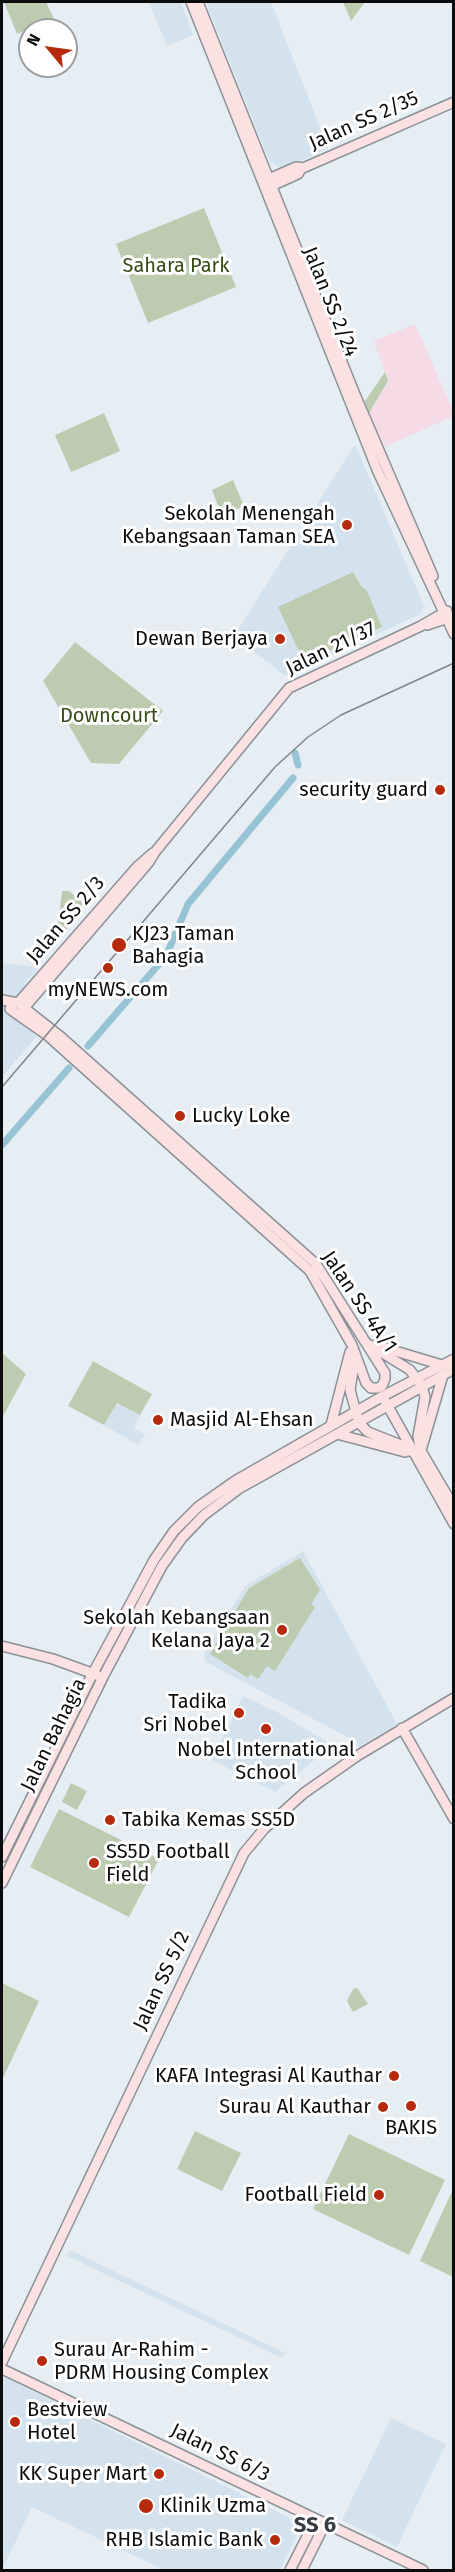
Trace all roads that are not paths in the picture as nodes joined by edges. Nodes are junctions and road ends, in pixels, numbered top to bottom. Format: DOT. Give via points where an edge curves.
graph roads {
  1 [pos="190,2"];
  2 [pos="198,2"];
  3 [pos="453,102"];
  4 [pos="264,165"];
  5 [pos="281,177"];
  6 [pos="267,184"];
  7 [pos="276,198"];
  8 [pos="381,457"];
  9 [pos="378,472"];
  10 [pos="439,600"];
  11 [pos="449,616"];
  12 [pos="434,621"];
  13 [pos="453,633"];
  14 [pos="266,716"];
  15 [pos="2,1000"];
  16 [pos="15,1007"];
  17 [pos="364,1341"];
  18 [pos="352,1345"];
  19 [pos="453,1359"];
  20 [pos="453,1369"];
  21 [pos="442,1370"];
  22 [pos="419,1382"];
  23 [pos="383,1396"];
  24 [pos="388,1406"];
  25 [pos="354,1412"];
  26 [pos="358,1423"];
  27 [pos="334,1429"];
  28 [pos="417,1452"];
  29 [pos="453,1507"];
  30 [pos="453,1524"];
  31 [pos="2,1646"];
  32 [pos="93,1673"];
  33 [pos="103,1677"];
  34 [pos="453,1698"];
  35 [pos="402,1728"];
  36 [pos="453,1819"];
  37 [pos="2,1857"];
  38 [pos="2,1883"];
  39 [pos="2,2362"];
  40 [pos="2,2369"];
  41 [pos="316,2519"];
  42 [pos="325,2524"];
  43 [pos="290,2571"];
  44 [pos="302,2571"];
  45 [pos="423,2571"];
  1 -- 6 [label="main road, Jalan SS 2/24"];
  2 -- 4 [label="main road, Jalan SS 2/24"];
  3 -- 5 [label="main road, Jalan SS 2/35" via="301,169 296,167"];
  4 -- 5 [label="main road"];
  4 -- 6 [label="main road, Jalan SS 2/24"];
  5 -- 6 [label="main road, Jalan SS 2/35"];
  5 -- 7 [label="main road"];
  6 -- 7 [label="main road, Jalan SS 2/24"];
  6 -- 9 [label="main road, Jalan SS 2/24"];
  7 -- 8 [label="main road, Jalan SS 2/24"];
  8 -- 9 [label="main road"];
  8 -- 11 [label="main road, Jalan SS 2/24"];
  9 -- 10 [label="main road, Jalan SS 2/24"];
  10 -- 11 [label="main road, Jalan SS 2/24"];
  10 -- 12 [label="main road"];
  11 -- 12 [label="main road, Jalan 21/37"];
  11 -- 13 [label="main road"];
  12 -- 13 [label="main road"];
  12 -- 14 [label="main road, Jalan 21/37" via="298,682"];
  14 -- 16 [label="main road, Jalan SS 2/3" via="155,852 136,867"];
  15 -- 16 [label="main road"];
  16 -- 17 [label="main road, Jalan SS 4A/1" via="87,1060 316,1264"];
  16 -- 18 [label="main road, Jalan SS 4A/1" via="310,1271"];
  17 -- 18 [label="main road, Jalan SS 4A/1" via="385,1373 378,1388 366,1383"];
  17 -- 21 [label="main road"];
  17 -- 22 [label="main road" via="410,1370"];
  18 -- 25 [label="main road" via="350,1390"];
  18 -- 27 [label="main road"];
  19 -- 21 [label="main road"];
  20 -- 21 [label="main road"];
  21 -- 22 [label="main road"];
  21 -- 28 [label="main road"];
  22 -- 23 [label="main road, Jalan Bahagia"];
  22 -- 24 [label="main road, Jalan Bahagia"];
  22 -- 28 [label="main road" via="425,1397"];
  23 -- 24 [label="main road"];
  23 -- 25 [label="main road, Jalan Bahagia"];
  24 -- 26 [label="main road, Jalan Bahagia"];
  24 -- 28 [label="main road"];
  25 -- 26 [label="main road"];
  25 -- 27 [label="main road, Jalan Bahagia"];
  26 -- 27 [label="main road, Jalan Bahagia"];
  26 -- 28 [label="main road" via="368,1432"];
  27 -- 28 [label="main road"];
  27 -- 32 [label="main road, Jalan Bahagia" via="235,1481 198,1507 154,1560"];
  27 -- 33 [label="main road, Jalan Bahagia" via="240,1488 182,1538 162,1566"];
  28 -- 29 [label="main road"];
  28 -- 30 [label="main road"];
  31 -- 32 [label="main road"];
  32 -- 33 [label="main road"];
  32 -- 37 [label="main road, Jalan Bahagia"];
  33 -- 38 [label="main road, Jalan Bahagia"];
  34 -- 35 [label="main road, Jalan SS 5/2"];
  35 -- 36 [label="main road"];
  35 -- 39 [label="main road, Jalan SS 5/2" via="304,1793 244,1853"];
  40 -- 41 [label="main road, Jalan SS 6/3"];
  41 -- 42 [label="main road, Jalan SS 6/3"];
  41 -- 43 [label="main road"];
  42 -- 44 [label="main road"];
  42 -- 45 [label="main road, Jalan SS 6/3"];
}
